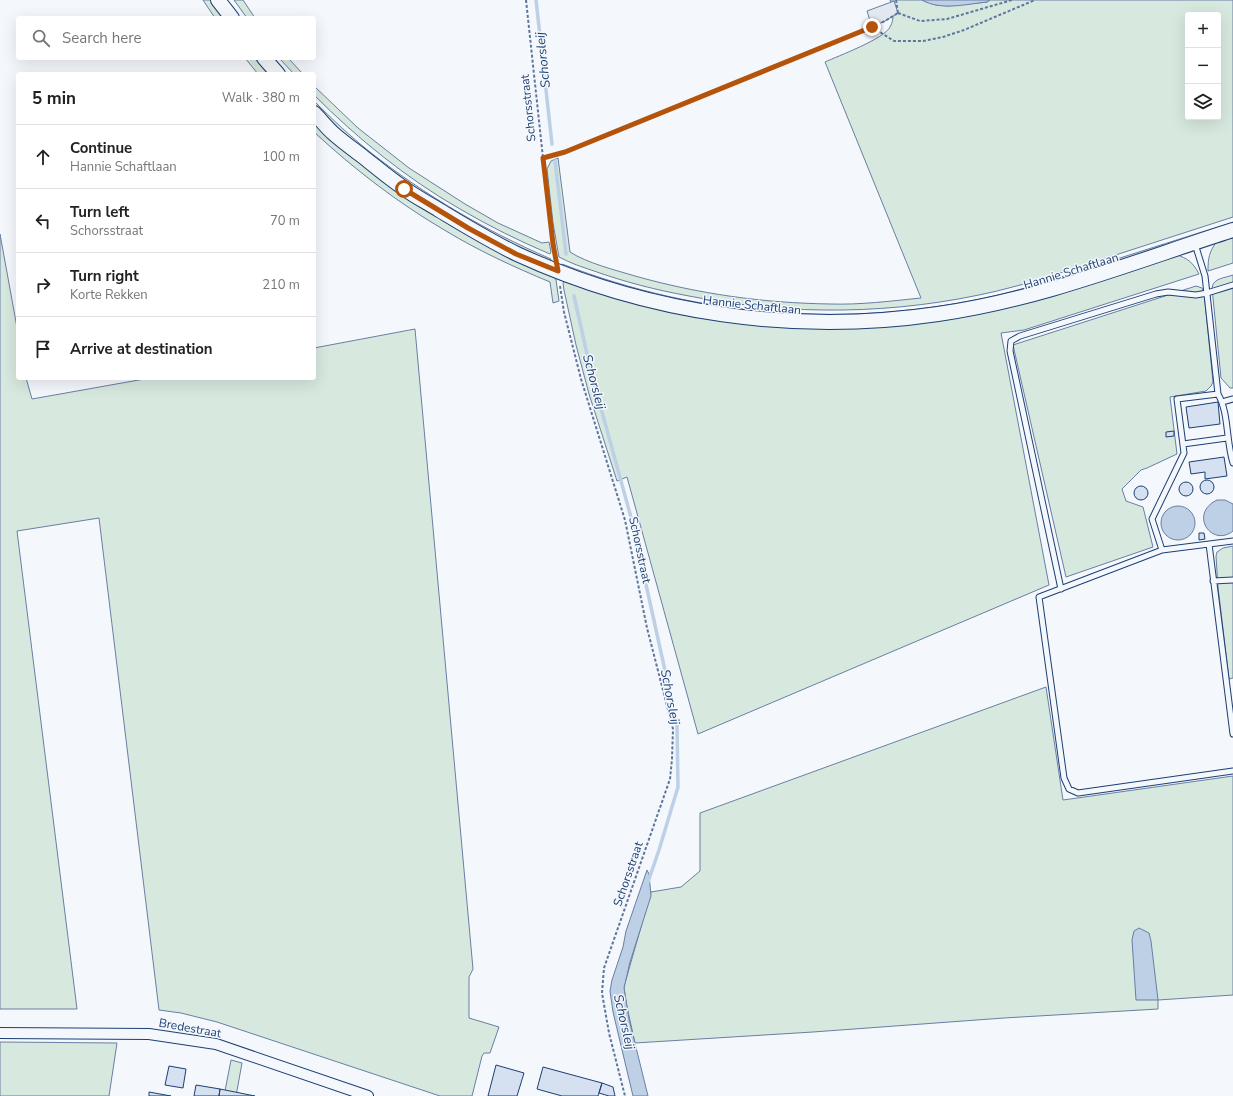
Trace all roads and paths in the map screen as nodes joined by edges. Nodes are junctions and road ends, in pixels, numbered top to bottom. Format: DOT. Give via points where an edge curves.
graph roads {
  1 [pos="218,0"];
  2 [pos="526,0"];
  3 [pos="896,0"];
  4 [pos="1012,0"];
  5 [pos="1036,0"];
  6 [pos="898,13"];
  7 [pos="230,16"];
  8 [pos="872,27"];
  9 [pos="266,60"];
  10 [pos="276,72"];
  11 [pos="316,115"];
  12 [pos="543,158"];
  13 [pos="1233,230"];
  14 [pos="1194,242"];
  15 [pos="558,271"];
  16 [pos="1233,285"];
  17 [pos="1207,293"];
  18 [pos="1218,394"];
  19 [pos="1233,399"];
  20 [pos="1222,402"];
  21 [pos="1228,438"];
  22 [pos="1183,444"];
  23 [pos="1233,463"];
  24 [pos="1233,541"];
  25 [pos="1208,544"];
  26 [pos="1162,550"];
  27 [pos="1233,580"];
  28 [pos="1213,582"];
  29 [pos="1061,589"];
  30 [pos="1233,734"];
  31 [pos="1233,771"];
  32 [pos="0,1034"];
  33 [pos="368,1096"];
  34 [pos="625,1096"];
  1 -- 7 [label="main road"];
  2 -- 12 [label="path, Schorsstraat"];
  3 -- 6 [label="path"];
  4 -- 6 [label="path" via="947,19 920,21"];
  5 -- 8 [label="path" via="964,30 923,41 894,41"];
  6 -- 8 [label="path"];
  8 -- 12 [label="path" via="565,152"];
  9 -- 10 [label="main road"];
  11 -- 15 [label="main road, Hannie Schaftlaan" via="333,134 404,189 516,254"];
  12 -- 15 [label="path, Schorsstraat"];
  13 -- 14 [label="main road, Hannie Schaftlaan"];
  14 -- 15 [label="main road, Hannie Schaftlaan" via="1059,287 1003,302 890,321 808,322 729,316 632,296"];
  14 -- 17 [label="lane" via="1205,276"];
  15 -- 34 [label="path, Schorsstraat" via="564,312 581,379 625,520 647,628 672,729 670,779 604,968 602,993"];
  16 -- 17 [label="lane"];
  17 -- 18 [label="lane"];
  17 -- 29 [label="lane" via="1156,294 1011,341 1010,352"];
  18 -- 20 [label="lane"];
  18 -- 22 [label="lane" via="1177,398"];
  19 -- 20 [label="lane"];
  20 -- 21 [label="lane"];
  21 -- 22 [label="lane"];
  21 -- 23 [label="lane"];
  22 -- 26 [label="lane" via="1184,453 1152,519"];
  24 -- 25 [label="lane"];
  25 -- 26 [label="lane"];
  25 -- 28 [label="lane"];
  26 -- 29 [label="lane"];
  27 -- 28 [label="lane"];
  28 -- 30 [label="lane"];
  29 -- 31 [label="lane" via="1039,597 1064,778 1069,789 1078,793"];
  32 -- 33 [label="street, Bredestraat" via="149,1034 216,1044"];
}
